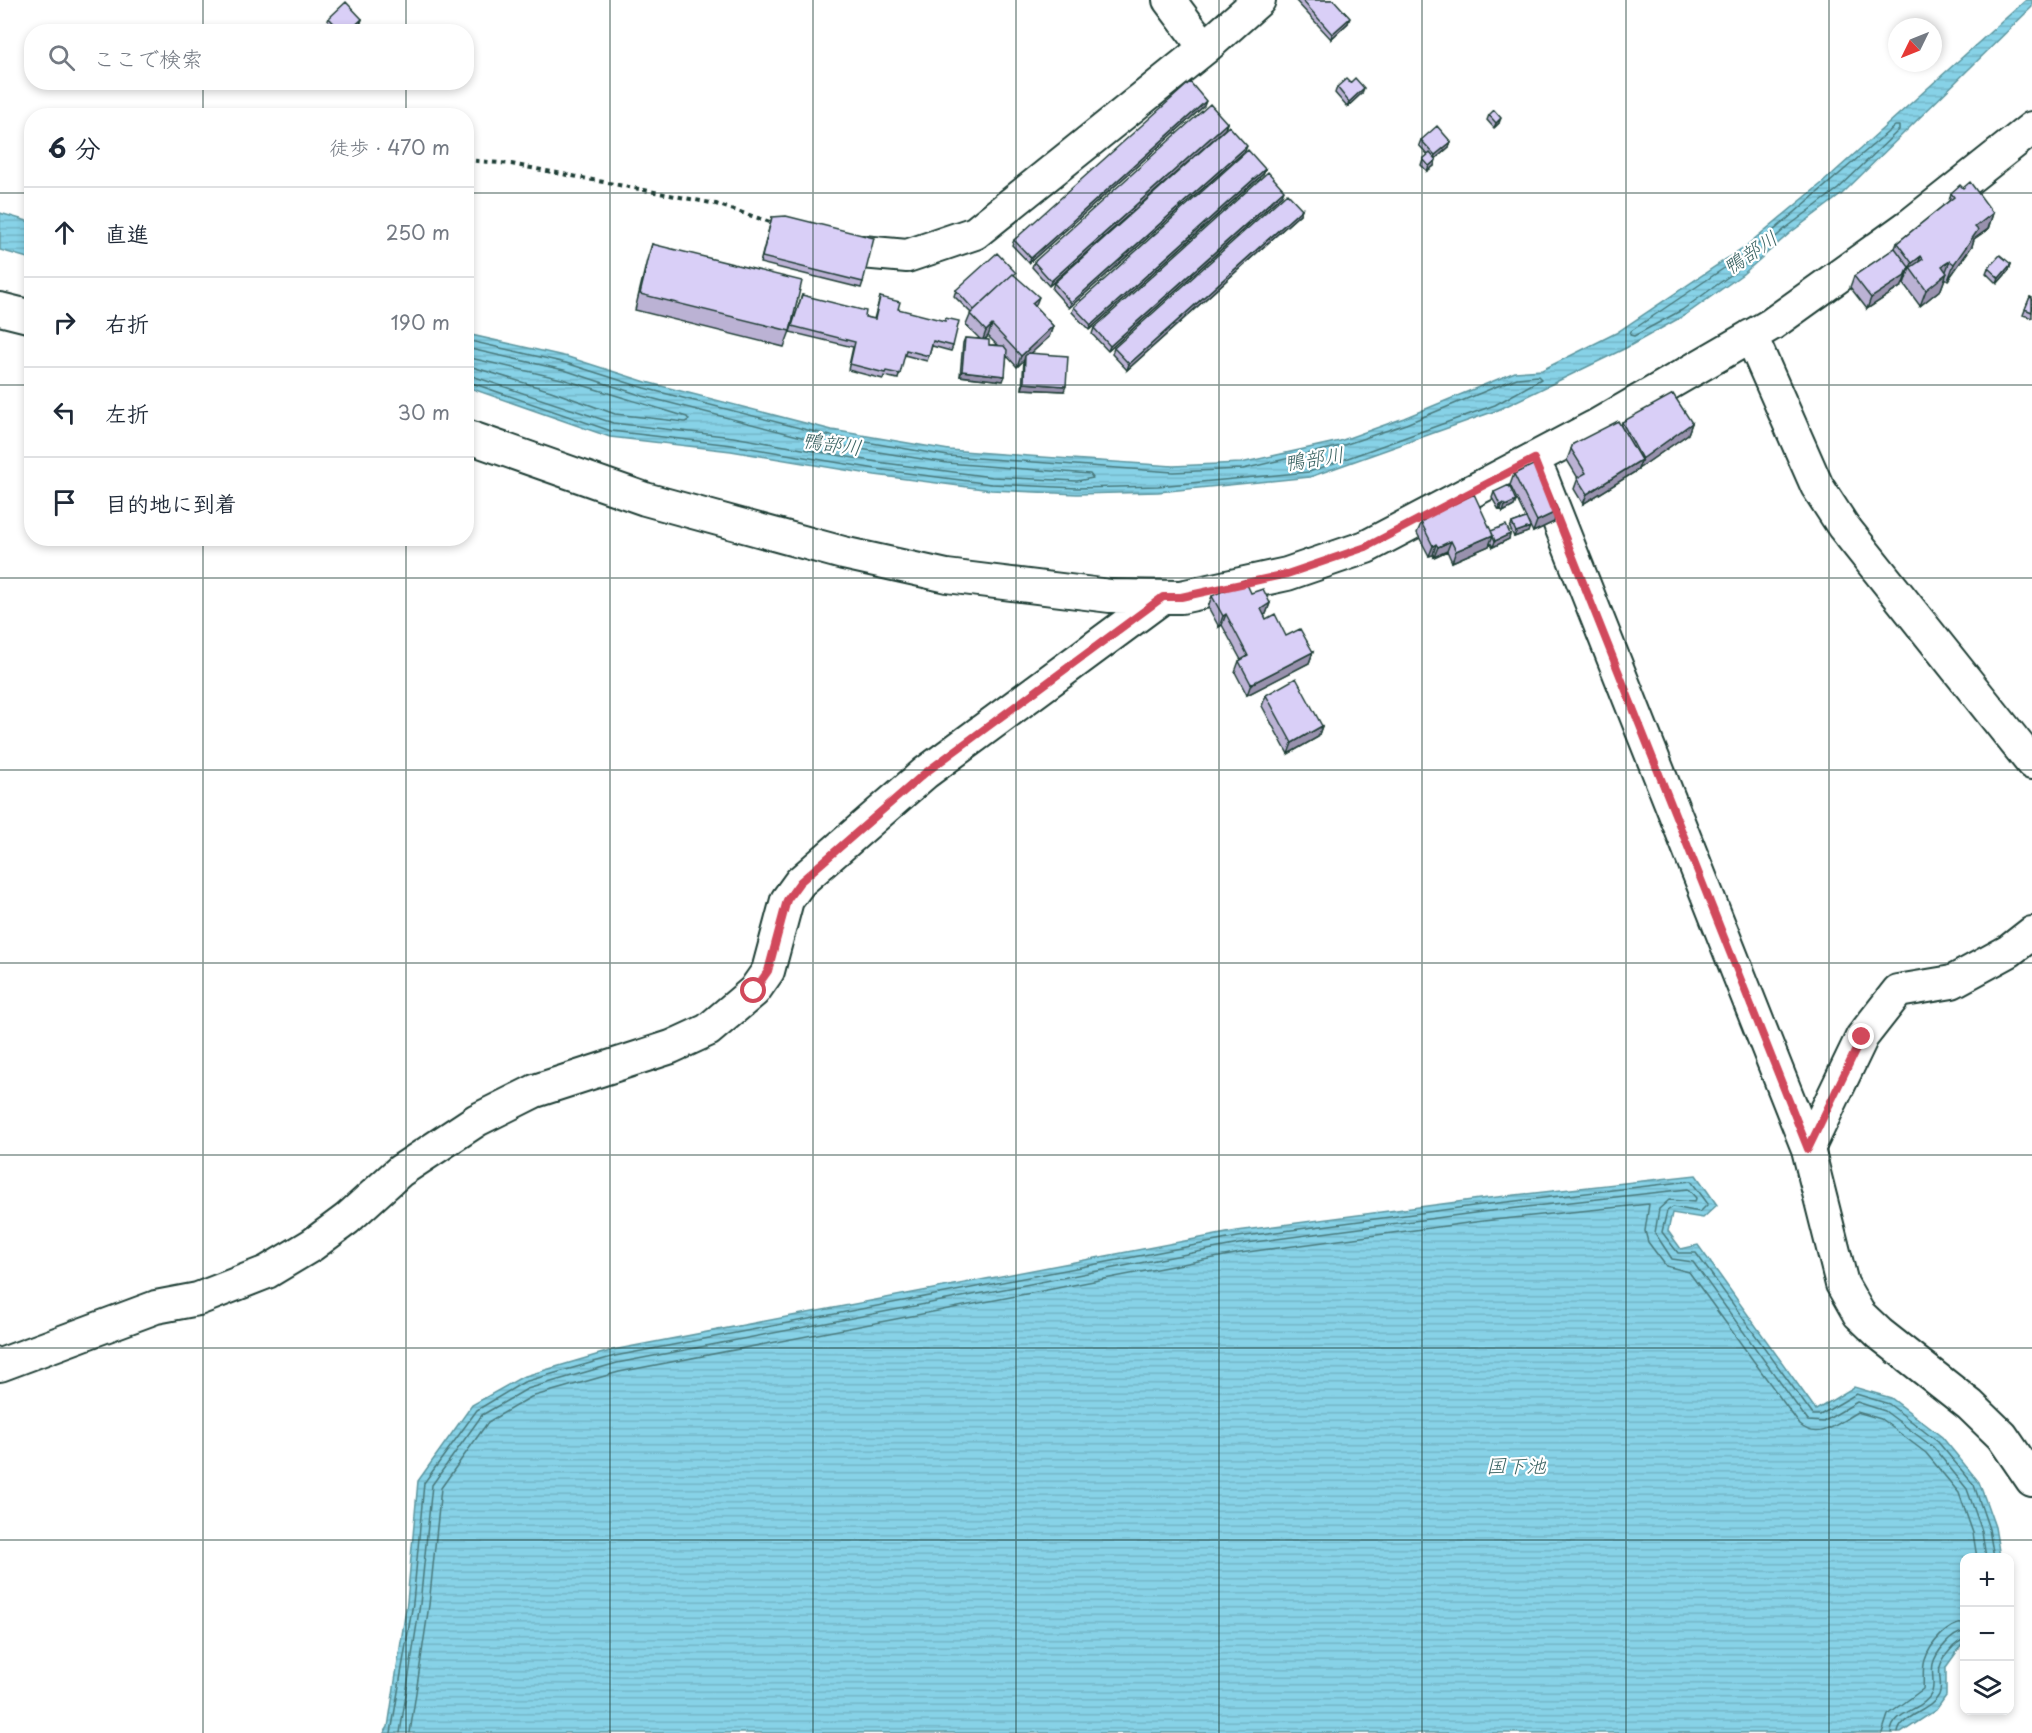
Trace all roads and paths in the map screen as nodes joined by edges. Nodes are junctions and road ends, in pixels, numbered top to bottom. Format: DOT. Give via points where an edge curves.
graph roads {
  1 [pos="1169,0"];
  2 [pos="1259,0"];
  3 [pos="1205,48"];
  4 [pos="2032,128"];
  5 [pos="474,161"];
  6 [pos="784,226"];
  7 [pos="862,252"];
  8 [pos="0,309"];
  9 [pos="24,315"];
  10 [pos="1751,336"];
  11 [pos="474,439"];
  12 [pos="1534,459"];
  13 [pos="1163,597"];
  14 [pos="2032,764"];
  15 [pos="2032,933"];
  16 [pos="1808,1149"];
  17 [pos="0,1365"];
  18 [pos="2032,1480"];
  1 -- 3 [label="street"];
  2 -- 3 [label="street"];
  3 -- 7 [label="street" via="975,233 907,256"];
  4 -- 10 [label="street" via="1910,225"];
  5 -- 6 [label="path" via="511,164 716,204"];
  8 -- 9 [label="street"];
  10 -- 12 [label="street"];
  10 -- 14 [label="street" via="1817,486 1838,518"];
  11 -- 13 [label="street" via="645,499 843,554 947,576 1110,596"];
  12 -- 13 [label="street" via="1366,547 1287,574 1181,597"];
  12 -- 16 [label="street"];
  13 -- 17 [label="street" via="925,773 800,882 787,900 768,971 754,991 708,1030 671,1047 536,1092 477,1120 400,1171 312,1245 267,1272 198,1299 156,1307"];
  15 -- 16 [label="street" via="2009,951 1952,982 1898,991 1862,1037"];
  16 -- 18 [label="street" via="1842,1284 1859,1314 1970,1405 2002,1436"];
}
